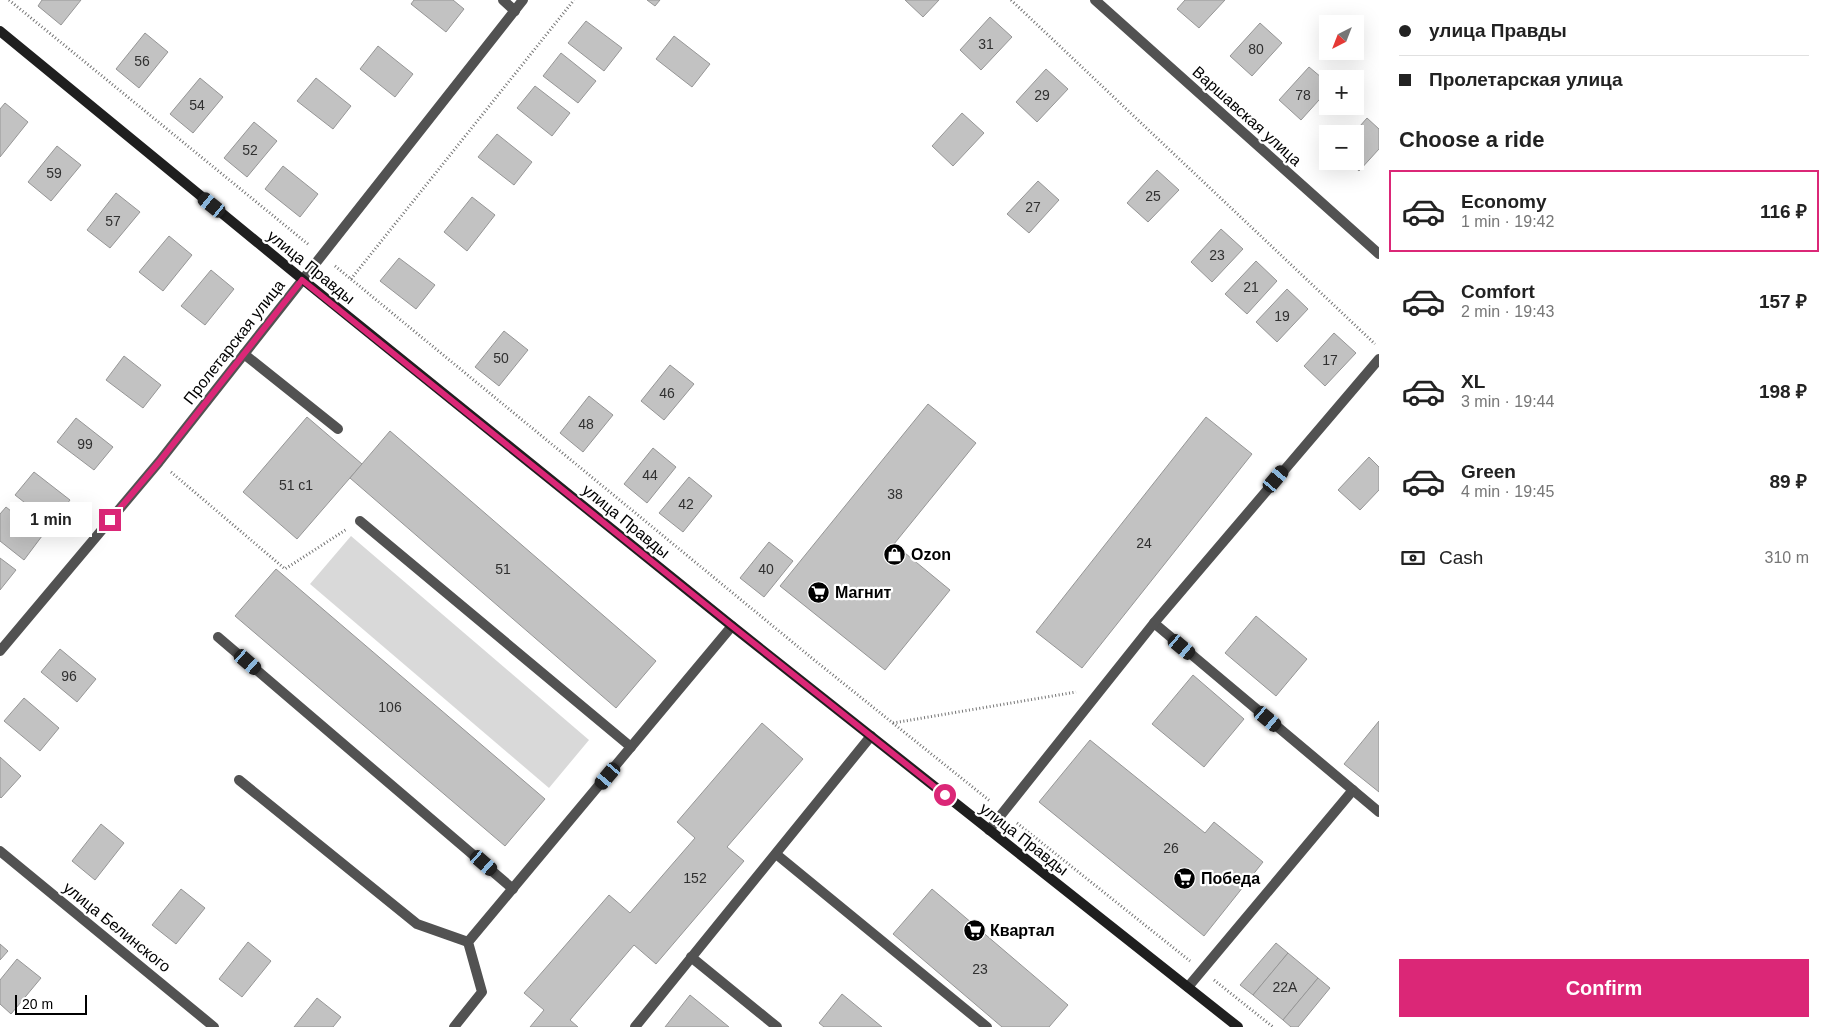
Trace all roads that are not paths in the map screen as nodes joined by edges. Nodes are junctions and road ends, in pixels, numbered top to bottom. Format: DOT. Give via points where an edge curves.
graph roads {
  1 [pos="503,0"];
  2 [pos="523,0"];
  3 [pos="1095,0"];
  4 [pos="515,11"];
  5 [pos="0,31"];
  6 [pos="1379,254"];
  7 [pos="302,280"];
  8 [pos="244,354"];
  9 [pos="1379,359"];
  10 [pos="338,429"];
  11 [pos="360,521"];
  12 [pos="1154,623"];
  13 [pos="732,626"];
  14 [pos="218,637"];
  15 [pos="0,651"];
  16 [pos="871,736"];
  17 [pos="631,747"];
  18 [pos="239,780"];
  19 [pos="1353,790"];
  20 [pos="1379,812"];
  21 [pos="989,830"];
  22 [pos="0,851"];
  23 [pos="776,854"];
  24 [pos="513,889"];
  25 [pos="468,942"];
  26 [pos="692,957"];
  27 [pos="1188,987"];
  28 [pos="214,1027"];
  29 [pos="454,1027"];
  30 [pos="635,1027"];
  31 [pos="777,1027"];
  32 [pos="987,1027"];
  33 [pos="1238,1027"];
  1 -- 4 [label="street"];
  2 -- 4 [label="street, Пролетарская улица"];
  3 -- 6 [label="street, Варшавская улица"];
  4 -- 7 [label="street, Пролетарская улица"];
  5 -- 7 [label="street, улица Правды"];
  7 -- 8 [label="street, Пролетарская улица"];
  7 -- 13 [label="street, улица Правды"];
  8 -- 10 [label="street"];
  8 -- 15 [label="street, Пролетарская улица" via="159,462"];
  9 -- 12 [label="street"];
  11 -- 17 [label="street"];
  12 -- 19 [label="street"];
  12 -- 21 [label="street"];
  13 -- 16 [label="street, улица Правды"];
  13 -- 17 [label="street"];
  14 -- 24 [label="street"];
  16 -- 21 [label="street, улица Правды"];
  16 -- 23 [label="street"];
  17 -- 24 [label="street"];
  18 -- 25 [label="street" via="417,924"];
  19 -- 20 [label="street"];
  19 -- 27 [label="street"];
  21 -- 27 [label="street, улица Правды"];
  22 -- 28 [label="street, улица Белинского"];
  23 -- 26 [label="street"];
  23 -- 32 [label="street"];
  24 -- 25 [label="street"];
  25 -- 29 [label="street" via="482,992"];
  26 -- 30 [label="street"];
  26 -- 31 [label="street"];
  27 -- 33 [label="street, улица Правды"];
}
